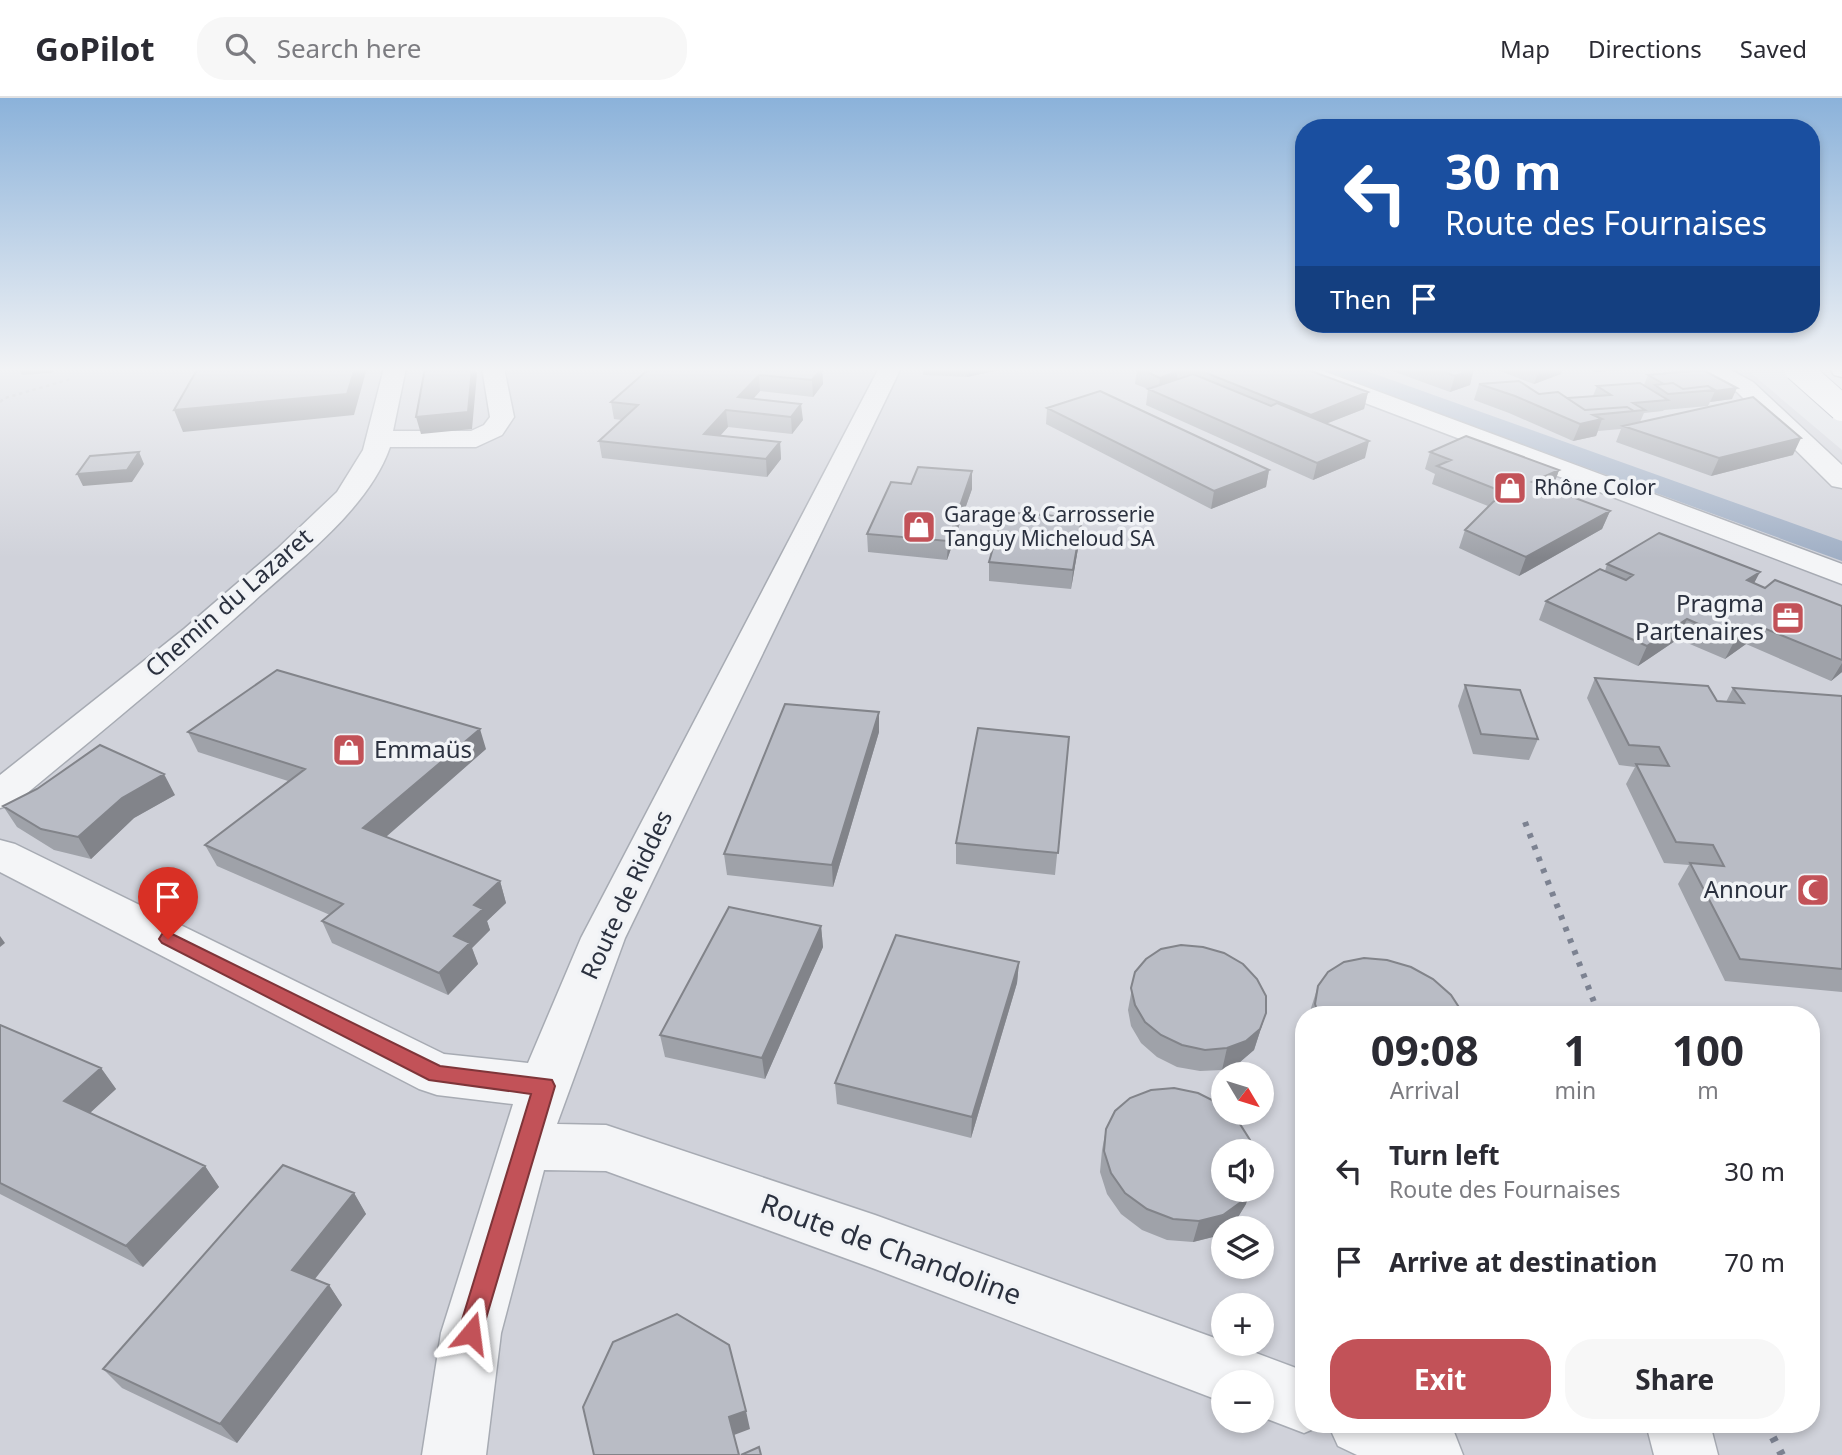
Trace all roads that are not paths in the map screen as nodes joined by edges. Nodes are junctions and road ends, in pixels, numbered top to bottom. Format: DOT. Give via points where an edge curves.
graph roads {
  1 [pos="381,431"];
  2 [pos="490,431"];
  3 [pos="858,431"];
  4 [pos="1462,431"];
  5 [pos="1791,431"];
  6 [pos="379,439"];
  7 [pos="1842,480"];
  8 [pos="1842,575"];
  9 [pos="0,795"];
  10 [pos="0,853"];
  11 [pos="544,1086"];
  12 [pos="524,1146"];
  13 [pos="1220,1370"];
  14 [pos="1274,1391"];
  15 [pos="1295,1399"];
  16 [pos="1381,1433"];
  17 [pos="1680,1433"];
  18 [pos="454,1455"];
  19 [pos="1431,1455"];
  20 [pos="1686,1455"];
  1 -- 6 [label="street, Chemin du Lazaret"];
  2 -- 6 [label="street" via="476,439"];
  3 -- 11 [label="street, Route de Riddes" via="603,938"];
  4 -- 8 [label="street"];
  5 -- 7 [label="street"];
  6 -- 9 [label="street, Chemin du Lazaret" via="348,497 288,555"];
  10 -- 11 [label="street" via="437,1074"];
  11 -- 12 [label="street, Route de Riddes"];
  12 -- 13 [label="street, Route de Chandoline" via="606,1148"];
  12 -- 18 [label="street, Route de Riddes" via="471,1333"];
  14 -- 15 [label="street"];
  16 -- 19 [label="street"];
  17 -- 20 [label="street"];
}
